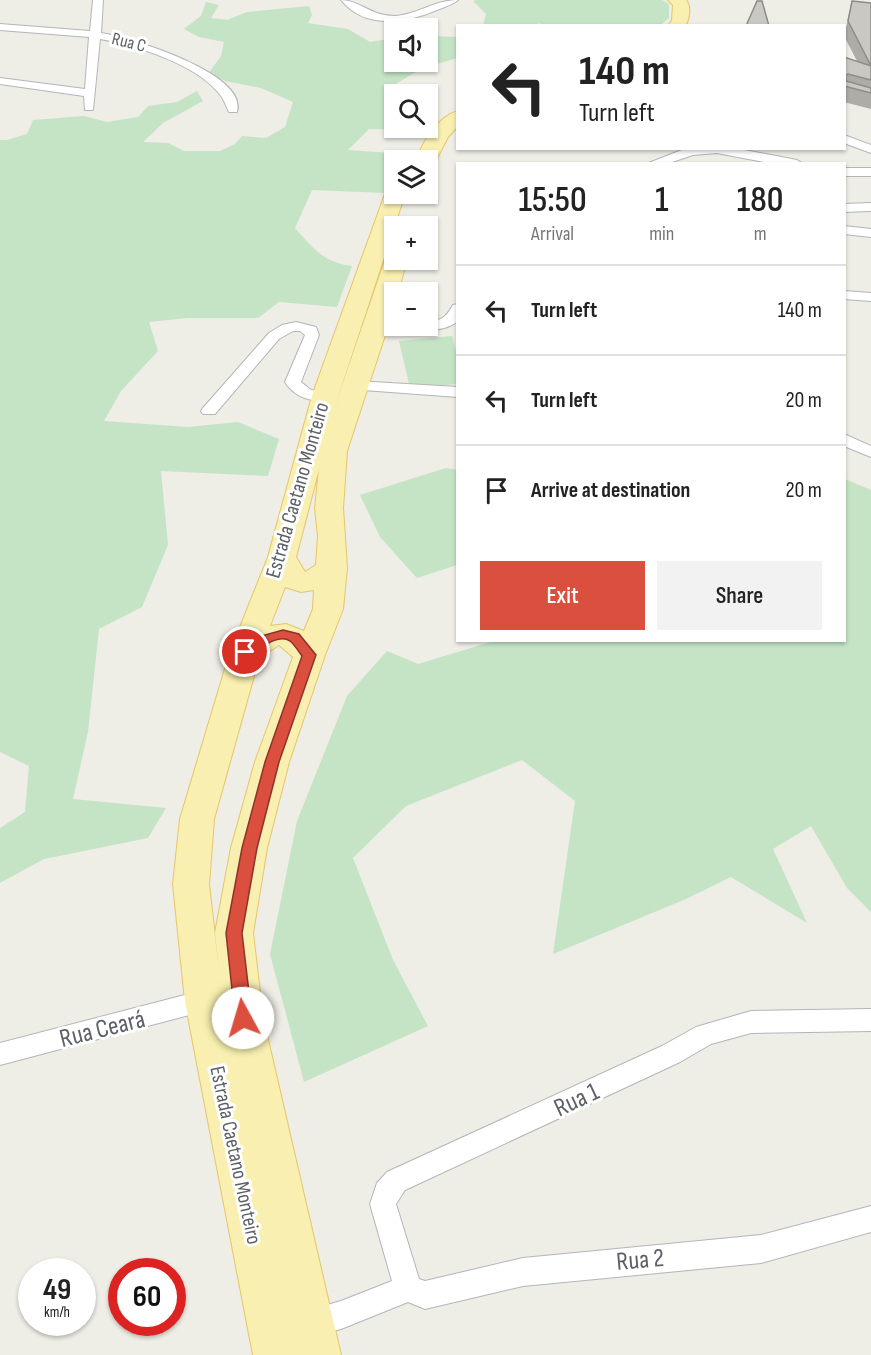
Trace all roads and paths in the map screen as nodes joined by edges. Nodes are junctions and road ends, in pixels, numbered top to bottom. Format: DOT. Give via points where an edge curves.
graph roads {
  1 [pos="98,0"];
  2 [pos="346,0"];
  3 [pos="453,0"];
  4 [pos="676,0"];
  5 [pos="692,0"];
  6 [pos="678,24"];
  7 [pos="692,24"];
  8 [pos="0,27"];
  9 [pos="95,34"];
  10 [pos="0,81"];
  11 [pos="89,93"];
  12 [pos="89,108"];
  13 [pos="456,108"];
  14 [pos="233,110"];
  15 [pos="438,119"];
  16 [pos="456,119"];
  17 [pos="846,141"];
  18 [pos="871,148"];
  19 [pos="431,150"];
  20 [pos="704,150"];
  21 [pos="722,150"];
  22 [pos="665,162"];
  23 [pos="786,162"];
  24 [pos="846,172"];
  25 [pos="871,172"];
  26 [pos="392,204"];
  27 [pos="871,207"];
  28 [pos="846,208"];
  29 [pos="846,231"];
  30 [pos="871,233"];
  31 [pos="846,295"];
  32 [pos="871,297"];
  33 [pos="456,314"];
  34 [pos="384,326"];
  35 [pos="438,326"];
  36 [pos="340,391"];
  37 [pos="456,392"];
  38 [pos="209,411"];
  39 [pos="846,440"];
  40 [pos="871,452"];
  41 [pos="282,557"];
  42 [pos="332,568"];
  43 [pos="245,652"];
  44 [pos="309,655"];
  45 [pos="204,1001"];
  46 [pos="871,1020"];
  47 [pos="0,1054"];
  48 [pos="871,1219"];
  49 [pos="408,1288"];
  50 [pos="314,1339"];
  51 [pos="276,1355"];
  1 -- 9 [label="street"];
  2 -- 3 [label="street" via="368,15 401,19"];
  4 -- 6 [label="main road" via="681,4"];
  5 -- 7 [label="main road" via="696,13"];
  8 -- 9 [label="street, Rua C"];
  9 -- 11 [label="street"];
  9 -- 14 [label="street, Rua C" via="177,58 230,97"];
  10 -- 11 [label="street"];
  11 -- 12 [label="street"];
  13 -- 15 [label="main road"];
  16 -- 19 [label="main road" via="442,131"];
  17 -- 18 [label="street"];
  20 -- 22 [label="street"];
  21 -- 23 [label="street"];
  24 -- 25 [label="street"];
  26 -- 36 [label="main road, Estrada Caetano Monteiro"];
  27 -- 28 [label="street"];
  29 -- 30 [label="street"];
  31 -- 32 [label="street"];
  33 -- 35 [label="street"];
  34 -- 36 [label="main road, Estrada Caetano Monteiro"];
  36 -- 37 [label="street"];
  36 -- 38 [label="street" via="305,394 297,389 293,382 312,335 311,330 301,325 286,327"];
  36 -- 41 [label="main road, Estrada Caetano Monteiro"];
  36 -- 42 [label="main road, Estrada Caetano Monteiro" via="329,508"];
  39 -- 40 [label="street"];
  41 -- 42 [label="main road" via="287,575 306,583"];
  41 -- 43 [label="main road, Estrada Caetano Monteiro"];
  42 -- 44 [label="main road, Estrada Caetano Monteiro" via="328,609"];
  43 -- 44 [label="main road" via="262,640 283,634 294,638"];
  43 -- 45 [label="main road, Estrada Caetano Monteiro" via="197,819 191,884"];
  44 -- 50 [label="main road, Estrada Caetano Monteiro" via="272,762 249,848 234,933 243,1018"];
  45 -- 47 [label="street, Rua Ceará"];
  45 -- 51 [label="main road, Estrada Caetano Monteiro"];
  46 -- 49 [label="street, Rua 1" via="751,1022 705,1035 396,1181 386,1192 383,1204"];
  48 -- 49 [label="street, Rua 2" via="761,1249 523,1272 425,1295"];
  49 -- 50 [label="street" via="341,1315"];
}
